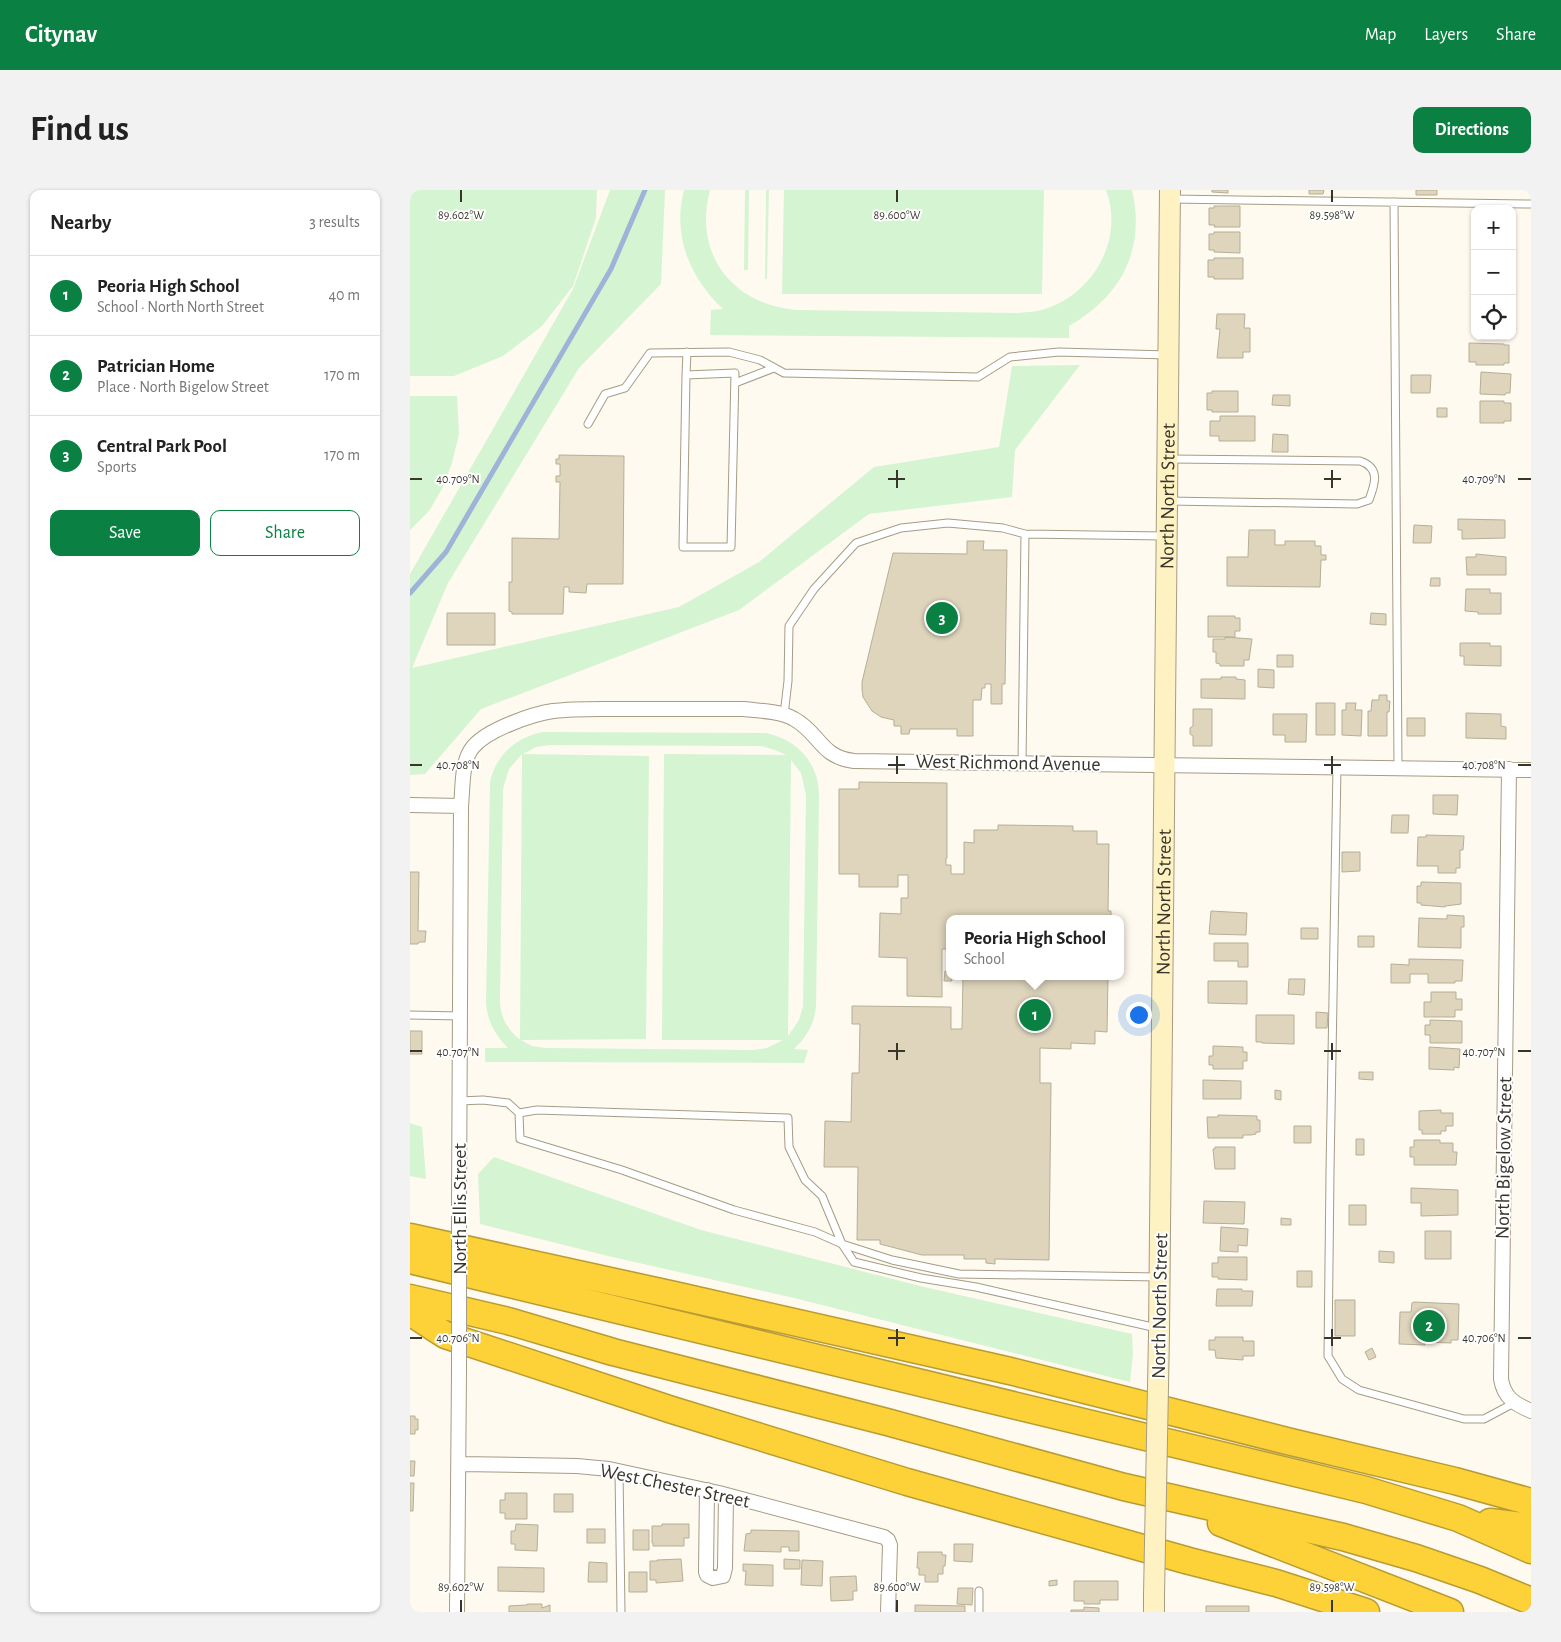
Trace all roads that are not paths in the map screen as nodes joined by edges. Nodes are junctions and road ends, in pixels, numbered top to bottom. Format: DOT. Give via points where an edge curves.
graph roads {
  1 [pos="1170,194"];
  2 [pos="1394,202"];
  3 [pos="1531,204"];
  4 [pos="687,352"];
  5 [pos="1168,355"];
  6 [pos="774,368"];
  7 [pos="686,375"];
  8 [pos="735,383"];
  9 [pos="588,424"];
  10 [pos="1167,459"];
  11 [pos="1166,501"];
  12 [pos="1025,534"];
  13 [pos="1166,536"];
  14 [pos="784,715"];
  15 [pos="1022,762"];
  16 [pos="1164,764"];
  17 [pos="1337,766"];
  18 [pos="1398,767"];
  19 [pos="1509,769"];
  20 [pos="1531,770"];
  21 [pos="410,805"];
  22 [pos="461,806"];
  23 [pos="410,1015"];
  24 [pos="460,1016"];
  25 [pos="460,1100"];
  26 [pos="519,1114"];
  27 [pos="410,1237"];
  28 [pos="842,1244"];
  29 [pos="410,1260"];
  30 [pos="1159,1278"];
  31 [pos="410,1298"];
  32 [pos="410,1312"];
  33 [pos="1159,1331"];
  34 [pos="1514,1403"];
  35 [pos="1531,1412"];
  36 [pos="459,1464"];
  37 [pos="619,1471"];
  38 [pos="1124,1487"];
  39 [pos="707,1490"];
  40 [pos="726,1495"];
  41 [pos="1531,1502"];
  42 [pos="1458,1518"];
  43 [pos="1531,1527"];
  44 [pos="1531,1550"];
  45 [pos="980,1591"];
  46 [pos="1531,1601"];
  47 [pos="1154,1604"];
  48 [pos="457,1612"];
  49 [pos="621,1612"];
  50 [pos="888,1612"];
  51 [pos="979,1612"];
  52 [pos="1366,1612"];
  53 [pos="1450,1612"];
  1 -- 2 [label="lane"];
  1 -- 5 [label="street, North North Street"];
  2 -- 3 [label="lane"];
  2 -- 18 [label="lane"];
  4 -- 6 [label="lane" via="729,352 760,360"];
  4 -- 7 [label="lane"];
  4 -- 9 [label="lane" via="650,352 626,388 605,394"];
  5 -- 6 [label="lane" via="1059,352 1010,357 978,377 784,373"];
  5 -- 10 [label="street, North North Street"];
  6 -- 8 [label="lane"];
  7 -- 8 [label="lane" via="735,373"];
  7 -- 8 [label="lane" via="683,547 731,547"];
  10 -- 11 [label="street, North North Street"];
  10 -- 11 [label="lane" via="1360,461 1368,464 1374,473 1374,486 1369,500 1356,504"];
  11 -- 13 [label="street, North North Street"];
  12 -- 13 [label="lane"];
  12 -- 14 [label="lane" via="1003,528 948,523 901,528 856,544 814,589 789,626"];
  12 -- 15 [label="lane"];
  13 -- 16 [label="street, North North Street"];
  14 -- 15 [label="street, West Richmond Avenue" via="804,726 825,749 845,760"];
  14 -- 22 [label="street, West Richmond Avenue" via="744,709 715,709 572,710 533,716 514,722 473,747 466,763"];
  15 -- 16 [label="street, West Richmond Avenue"];
  16 -- 17 [label="street, West Richmond Avenue"];
  16 -- 30 [label="street, North North Street"];
  17 -- 18 [label="street, West Richmond Avenue"];
  17 -- 34 [label="lane" via="1328,1356 1342,1378 1359,1390 1464,1419 1484,1419"];
  18 -- 19 [label="street, West Richmond Avenue"];
  19 -- 20 [label="street, West Richmond Avenue"];
  19 -- 34 [label="street, North Bigelow Street" via="1500,1358 1503,1389"];
  21 -- 22 [label="street"];
  22 -- 24 [label="street, North Ellis Street"];
  23 -- 24 [label="lane"];
  24 -- 25 [label="street, North Ellis Street"];
  25 -- 26 [label="lane" via="508,1102"];
  25 -- 36 [label="street, North Ellis Street, bridge"];
  26 -- 28 [label="lane" via="520,1139 622,1170 734,1210 815,1232"];
  26 -- 28 [label="lane" via="537,1110 788,1118 790,1147 805,1180 822,1196"];
  27 -- 41 [label="highway" via="1001,1369"];
  28 -- 30 [label="lane" via="892,1260 958,1274"];
  28 -- 33 [label="lane" via="854,1262 976,1287"];
  29 -- 42 [label="highway" via="1366,1490"];
  30 -- 33 [label="street, North North Street"];
  31 -- 38 [label="highway" via="508,1321"];
  32 -- 52 [label="highway" via="445,1335 672,1410 907,1482 1285,1585"];
  33 -- 47 [label="street, North North Street, bridge"];
  34 -- 35 [label="street"];
  36 -- 37 [label="street, West Chester Street" via="577,1466"];
  36 -- 48 [label="street, North Ellis Street"];
  37 -- 39 [label="street, West Chester Street"];
  37 -- 49 [label="lane"];
  38 -- 46 [label="highway" via="1344,1536 1480,1580"];
  38 -- 53 [label="highway"];
  39 -- 40 [label="street, West Chester Street"];
  39 -- 40 [label="street" via="706,1572 713,1578 723,1576 725,1568"];
  40 -- 50 [label="street, West Chester Street" via="887,1538 890,1545"];
  42 -- 43 [label="highway"];
  42 -- 44 [label="highway"];
  45 -- 51 [label="lane"];
}
